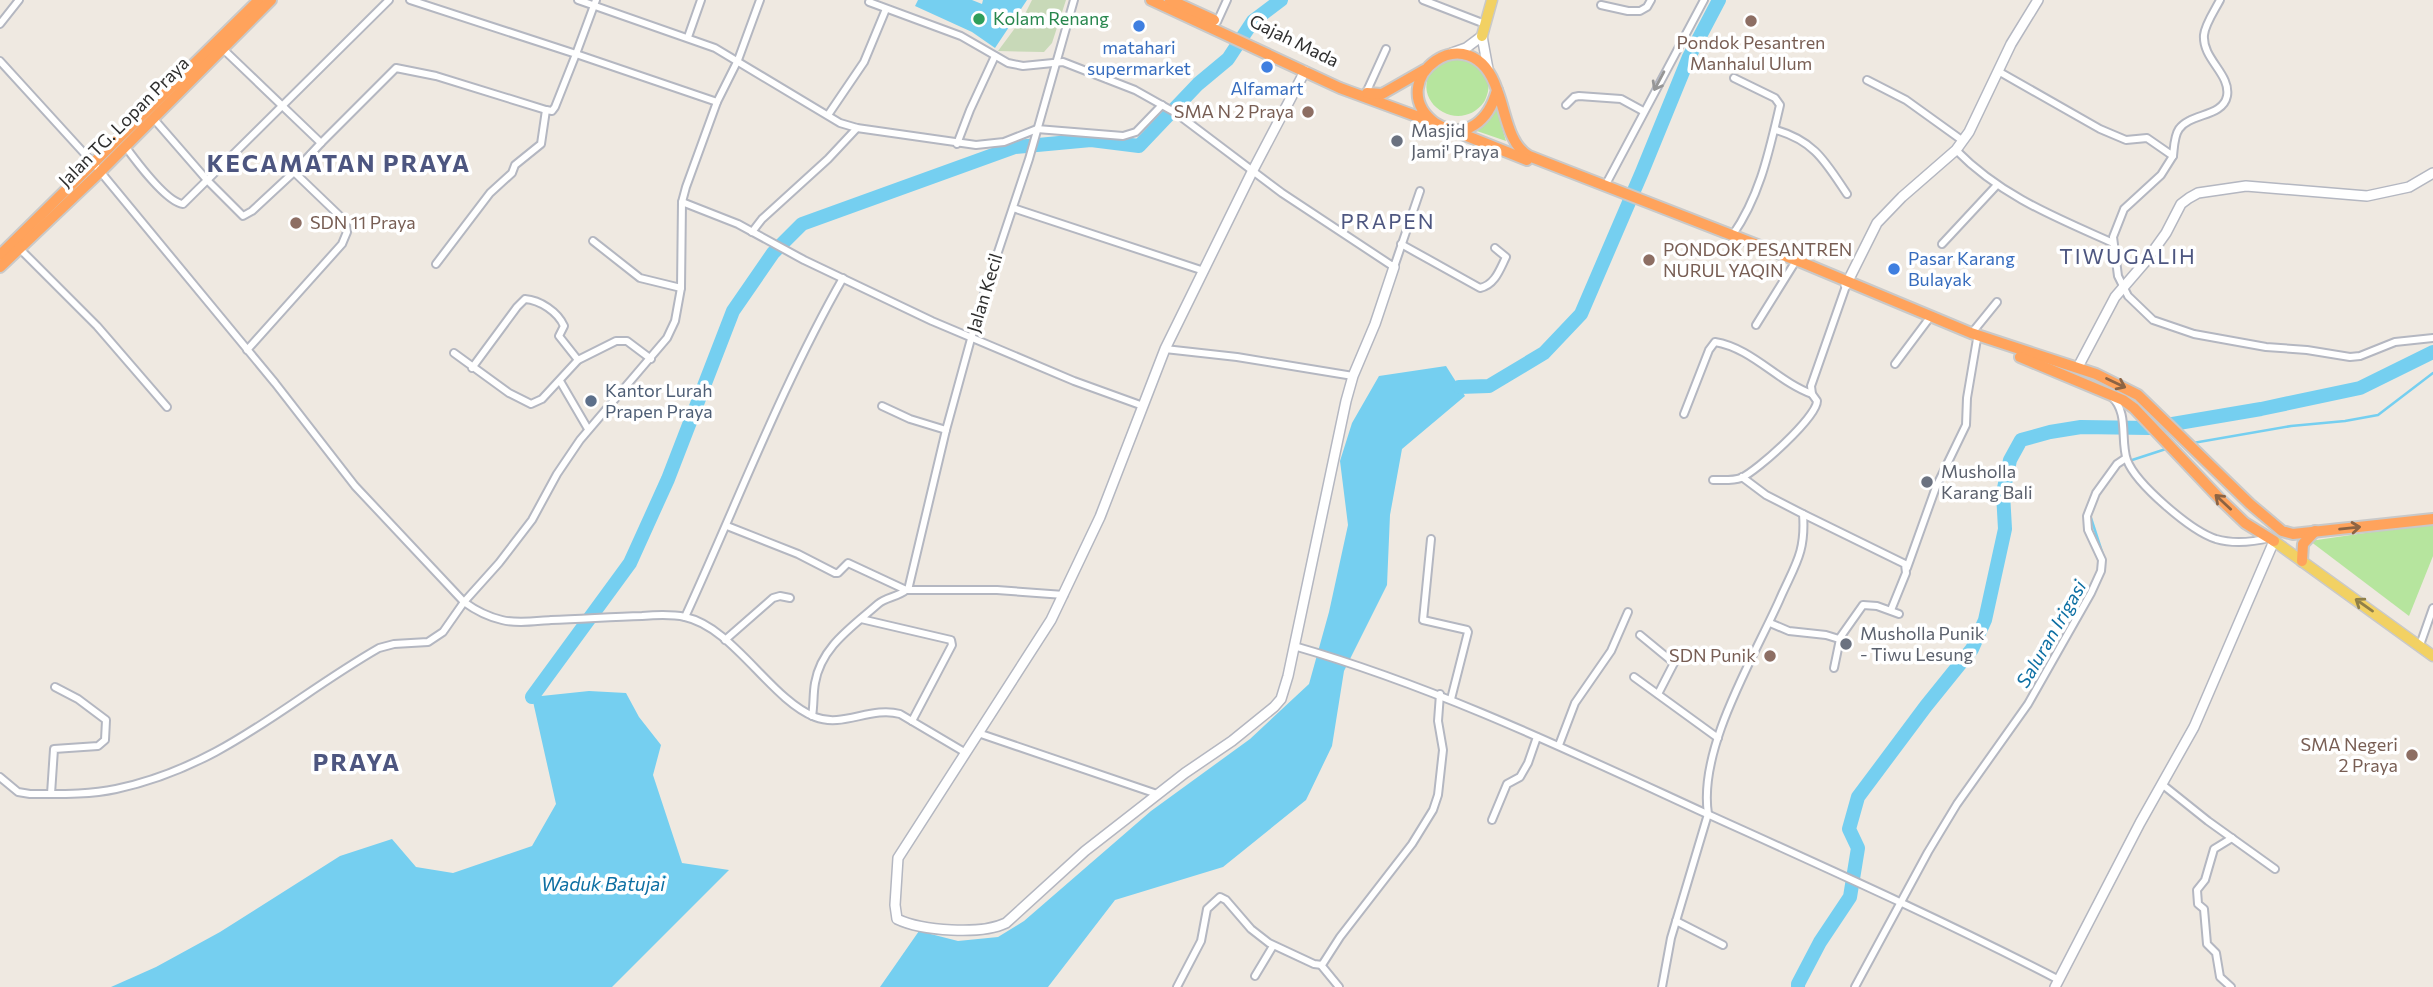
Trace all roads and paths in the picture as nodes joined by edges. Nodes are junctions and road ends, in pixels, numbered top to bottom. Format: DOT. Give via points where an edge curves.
graph roads {
  1 [pos="19,0"];
  2 [pos="259,0"];
  3 [pos="271,0"];
  4 [pos="389,0"];
  5 [pos="410,0"];
  6 [pos="578,0"];
  7 [pos="701,0"];
  8 [pos="760,0"];
  9 [pos="1074,0"];
  10 [pos="1151,0"];
  11 [pos="1170,0"];
  12 [pos="1227,0"];
  13 [pos="1423,0"];
  14 [pos="1492,0"];
  15 [pos="1651,0"];
  16 [pos="1704,0"];
  17 [pos="2038,0"];
  18 [pos="2220,0"];
  19 [pos="866,1"];
  20 [pos="595,3"];
  21 [pos="1601,5"];
  22 [pos="886,9"];
  23 [pos="1217,22"];
  24 [pos="0,24"];
  25 [pos="1485,24"];
  26 [pos="1229,31"];
  27 [pos="1482,36"];
  28 [pos="688,37"];
  29 [pos="1249,41"];
  30 [pos="223,49"];
  31 [pos="1386,49"];
  32 [pos="576,54"];
  33 [pos="1451,54"];
  34 [pos="995,56"];
  35 [pos="738,60"];
  36 [pos="0,61"];
  37 [pos="1056,62"];
  38 [pos="1488,69"];
  39 [pos="1306,71"];
  40 [pos="1424,71"];
  41 [pos="1997,71"];
  42 [pos="1734,78"];
  43 [pos="1867,80"];
  44 [pos="1497,90"];
  45 [pos="1366,93"];
  46 [pos="717,102"];
  47 [pos="1566,105"];
  48 [pos="282,106"];
  49 [pos="1164,106"];
  50 [pos="546,110"];
  51 [pos="1643,111"];
  52 [pos="828,115"];
  53 [pos="153,118"];
  54 [pos="1435,123"];
  55 [pos="857,128"];
  56 [pos="1452,130"];
  57 [pos="1776,130"];
  58 [pos="1036,133"];
  59 [pos="1963,141"];
  60 [pos="321,143"];
  61 [pos="957,144"];
  62 [pos="125,146"];
  63 [pos="1956,150"];
  64 [pos="2173,156"];
  65 [pos="97,168"];
  66 [pos="294,172"];
  67 [pos="1252,172"];
  68 [pos="2433,173"];
  69 [pos="207,180"];
  70 [pos="1605,186"];
  71 [pos="1996,186"];
  72 [pos="1420,191"];
  73 [pos="1619,193"];
  74 [pos="1847,194"];
  75 [pos="682,202"];
  76 [pos="1647,203"];
  77 [pos="1013,208"];
  78 [pos="752,232"];
  79 [pos="1732,236"];
  80 [pos="593,241"];
  81 [pos="2113,243"];
  82 [pos="1401,244"];
  83 [pos="1942,244"];
  84 [pos="19,248"];
  85 [pos="1495,248"];
  86 [pos="0,255"];
  87 [pos="436,264"];
  88 [pos="1794,264"];
  89 [pos="0,267"];
  90 [pos="1394,267"];
  91 [pos="1204,271"];
  92 [pos="843,278"];
  93 [pos="1847,284"];
  94 [pos="681,288"];
  95 [pos="2124,288"];
  96 [pos="1997,302"];
  97 [pos="1928,320"];
  98 [pos="1756,325"];
  99 [pos="1973,336"];
  100 [pos="971,338"];
  101 [pos="2433,338"];
  102 [pos="1165,349"];
  103 [pos="247,350"];
  104 [pos="454,353"];
  105 [pos="651,359"];
  106 [pos="578,360"];
  107 [pos="1895,365"];
  108 [pos="2078,367"];
  109 [pos="472,368"];
  110 [pos="1353,376"];
  111 [pos="560,381"];
  112 [pos="2102,390"];
  113 [pos="1812,394"];
  114 [pos="2140,405"];
  115 [pos="881,406"];
  116 [pos="1143,406"];
  117 [pos="167,407"];
  118 [pos="1684,414"];
  119 [pos="588,429"];
  120 [pos="946,430"];
  121 [pos="2127,459"];
  122 [pos="1742,477"];
  123 [pos="1713,480"];
  124 [pos="1802,514"];
  125 [pos="2433,519"];
  126 [pos="727,526"];
  127 [pos="2315,531"];
  128 [pos="1431,539"];
  129 [pos="2272,540"];
  130 [pos="2302,561"];
  131 [pos="1907,568"];
  132 [pos="907,590"];
  133 [pos="1065,595"];
  134 [pos="790,598"];
  135 [pos="464,602"];
  136 [pos="2433,608"];
  137 [pos="1891,610"];
  138 [pos="1628,612"];
  139 [pos="1899,614"];
  140 [pos="685,617"];
  141 [pos="861,619"];
  142 [pos="1770,623"];
  143 [pos="1640,635"];
  144 [pos="1840,639"];
  145 [pos="725,640"];
  146 [pos="2420,645"];
  147 [pos="1294,646"];
  148 [pos="2433,656"];
  149 [pos="1834,668"];
  150 [pos="1634,677"];
  151 [pos="55,687"];
  152 [pos="1440,694"];
  153 [pos="1658,694"];
  154 [pos="1451,699"];
  155 [pos="812,716"];
  156 [pos="912,721"];
  157 [pos="978,733"];
  158 [pos="1537,737"];
  159 [pos="1718,738"];
  160 [pos="1559,746"];
  161 [pos="966,753"];
  162 [pos="0,777"];
  163 [pos="2163,785"];
  164 [pos="51,794"];
  165 [pos="1157,794"];
  166 [pos="1708,814"];
  167 [pos="1492,820"];
  168 [pos="2232,838"];
  169 [pos="2275,869"];
  170 [pos="1901,904"];
  171 [pos="1676,921"];
  172 [pos="1723,945"];
  173 [pos="1273,946"];
  174 [pos="1321,965"];
  175 [pos="1255,976"];
  176 [pos="2057,984"];
  177 [pos="1177,987"];
  178 [pos="1339,987"];
  179 [pos="1662,987"];
  180 [pos="1855,987"];
  181 [pos="2231,987"];
  1 -- 24 [label="street"];
  2 -- 65 [label="highway, Jalan TG. Lopan Praya"];
  3 -- 30 [label="highway, Jalan TG. Lopan Praya"];
  4 -- 48 [label="street"];
  5 -- 32 [label="street"];
  6 -- 20 [label="street"];
  7 -- 28 [label="street"];
  8 -- 35 [label="street"];
  9 -- 37 [label="street, Jalan Kecil"];
  10 -- 26 [label="highway, Gajah Mada"];
  11 -- 23 [label="highway, Gajah Mada"];
  12 -- 23 [label="street"];
  13 -- 25 [label="street"];
  14 -- 25 [label="main road"];
  15 -- 21 [label="street" via="1637,11"];
  16 -- 51 [label="street, one-way"];
  17 -- 41 [label="street"];
  18 -- 64 [label="street" via="2204,36 2212,62 2227,83 2227,96 2220,107 2181,127"];
  19 -- 22 [label="street"];
  20 -- 28 [label="street"];
  20 -- 32 [label="street"];
  22 -- 34 [label="street" via="961,37"];
  22 -- 52 [label="street" via="864,62"];
  23 -- 26 [label="highway, Gajah Mada"];
  25 -- 27 [label="main road"];
  26 -- 29 [label="highway"];
  27 -- 33 [label="street"];
  27 -- 38 [label="street"];
  28 -- 35 [label="street"];
  29 -- 39 [label="highway"];
  29 -- 45 [label="highway, Gajah Mada"];
  30 -- 48 [label="street"];
  30 -- 53 [label="highway, Jalan TG. Lopan Praya"];
  31 -- 45 [label="street"];
  32 -- 46 [label="street"];
  32 -- 50 [label="street" via="555,107"];
  33 -- 38 [label="highway" via="1472,57"];
  33 -- 40 [label="highway"];
  34 -- 37 [label="street" via="1014,65"];
  34 -- 61 [label="street"];
  35 -- 46 [label="street"];
  35 -- 52 [label="street"];
  36 -- 65 [label="street"];
  37 -- 49 [label="street" via="1093,72"];
  37 -- 58 [label="street, Jalan Kecil"];
  38 -- 44 [label="highway"];
  39 -- 54 [label="highway"];
  39 -- 67 [label="street"];
  40 -- 45 [label="highway" via="1382,94"];
  40 -- 54 [label="highway" via="1419,99 1424,113"];
  41 -- 59 [label="street"];
  41 -- 64 [label="street" via="2100,129 2126,140 2147,138"];
  42 -- 57 [label="street" via="1779,102"];
  43 -- 59 [label="street" via="1906,100"];
  44 -- 56 [label="highway" via="1489,112 1479,122"];
  44 -- 70 [label="highway" via="1520,150"];
  46 -- 75 [label="street"];
  47 -- 51 [label="street" via="1579,96 1620,99"];
  48 -- 60 [label="street"];
  48 -- 69 [label="street"];
  49 -- 58 [label="street" via="1128,135"];
  49 -- 67 [label="street"];
  50 -- 60 [label="street" via="396,68"];
  50 -- 87 [label="street" via="541,145 490,193"];
  51 -- 70 [label="street"];
  52 -- 55 [label="street"];
  53 -- 62 [label="highway, Jalan TG. Lopan Praya"];
  53 -- 69 [label="street"];
  54 -- 56 [label="highway"];
  55 -- 61 [label="street"];
  55 -- 78 [label="street"];
  56 -- 73 [label="highway"];
  57 -- 74 [label="street" via="1820,154"];
  57 -- 79 [label="street" via="1755,195"];
  58 -- 61 [label="street" via="988,145"];
  58 -- 77 [label="street, Jalan Kecil"];
  59 -- 63 [label="street"];
  60 -- 66 [label="street"];
  62 -- 65 [label="highway, Jalan TG. Lopan Praya"];
  62 -- 69 [label="street" via="178,204"];
  63 -- 71 [label="street"];
  63 -- 93 [label="street" via="1877,223"];
  64 -- 81 [label="street" via="2161,175 2124,209"];
  65 -- 84 [label="highway, Jalan TG. Lopan Praya"];
  65 -- 86 [label="highway, Jalan TG. Lopan Praya"];
  65 -- 103 [label="street"];
  66 -- 69 [label="street" via="244,216"];
  66 -- 103 [label="street" via="345,221 345,239"];
  67 -- 90 [label="street"];
  67 -- 91 [label="street"];
  68 -- 95 [label="street" via="2409,187 2367,196 2246,186 2198,193 2182,204 2161,241"];
  70 -- 73 [label="highway"];
  71 -- 81 [label="street"];
  71 -- 83 [label="street"];
  72 -- 82 [label="street"];
  73 -- 76 [label="highway"];
  75 -- 78 [label="street"];
  75 -- 94 [label="street"];
  76 -- 79 [label="highway"];
  76 -- 88 [label="highway"];
  77 -- 91 [label="street"];
  77 -- 100 [label="street, Jalan Kecil"];
  78 -- 92 [label="street"];
  79 -- 93 [label="highway"];
  80 -- 94 [label="street" via="640,278"];
  81 -- 95 [label="street"];
  82 -- 85 [label="street" via="1480,288 1496,277 1506,257"];
  82 -- 90 [label="street"];
  84 -- 89 [label="highway, Jalan TG. Lopan Praya"];
  84 -- 117 [label="street" via="97,326"];
  88 -- 93 [label="highway"];
  88 -- 98 [label="street"];
  90 -- 110 [label="street"];
  91 -- 102 [label="street"];
  92 -- 100 [label="street"];
  92 -- 126 [label="street" via="787,384"];
  93 -- 97 [label="highway"];
  93 -- 99 [label="highway"];
  93 -- 113 [label="street"];
  94 -- 105 [label="street" via="673,328"];
  95 -- 101 [label="street" via="2153,320 2246,344 2350,358 2395,342"];
  95 -- 108 [label="street" via="2110,305"];
  96 -- 99 [label="street"];
  97 -- 99 [label="highway"];
  97 -- 107 [label="street"];
  99 -- 108 [label="highway"];
  99 -- 112 [label="highway"];
  99 -- 131 [label="street" via="1966,425 1936,487"];
  100 -- 116 [label="street"];
  100 -- 120 [label="street, Jalan Kecil"];
  102 -- 110 [label="street"];
  102 -- 116 [label="street"];
  103 -- 135 [label="street" via="355,486"];
  104 -- 109 [label="street"];
  105 -- 106 [label="street" via="621,340"];
  105 -- 119 [label="street"];
  106 -- 109 [label="street" via="559,336 562,321 541,303 525,299"];
  106 -- 111 [label="street"];
  108 -- 114 [label="highway, one-way" via="2127,388"];
  109 -- 111 [label="street" via="531,404"];
  110 -- 147 [label="street"];
  111 -- 119 [label="street"];
  112 -- 114 [label="highway"];
  112 -- 121 [label="street" via="2118,404"];
  113 -- 118 [label="street" via="1716,342"];
  113 -- 122 [label="street" via="1817,405 1807,420"];
  114 -- 127 [label="highway" via="2282,531"];
  129 -- 114 [label="highway, one-way" via="2245,523 2177,455"];
  115 -- 120 [label="street"];
  116 -- 133 [label="street" via="1101,517"];
  119 -- 135 [label="street" via="532,520"];
  120 -- 132 [label="street, Jalan Kecil"];
  121 -- 129 [label="street" via="2159,498 2205,534 2235,541"];
  121 -- 170 [label="street" via="2117,464 2096,493 2087,516 2088,530 2102,560 2091,593 2028,704 1957,804"];
  122 -- 123 [label="street"];
  122 -- 124 [label="street"];
  124 -- 131 [label="street"];
  124 -- 142 [label="street" via="1802,551"];
  127 -- 125 [label="highway, one-way"];
  126 -- 132 [label="street" via="835,573 848,563"];
  126 -- 140 [label="street"];
  127 -- 130 [label="highway" via="2304,544"];
  128 -- 154 [label="street" via="1422,620 1468,631"];
  129 -- 130 [label="main road"];
  129 -- 163 [label="street" via="2194,727"];
  146 -- 130 [label="main road, one-way"];
  131 -- 137 [label="street"];
  132 -- 133 [label="street"];
  132 -- 141 [label="street" via="879,603"];
  133 -- 157 [label="street"];
  134 -- 145 [label="street" via="773,598"];
  135 -- 140 [label="street" via="503,620"];
  135 -- 164 [label="street" via="434,639 379,648 203,760 114,790"];
  136 -- 146 [label="street"];
  137 -- 139 [label="street"];
  137 -- 144 [label="street" via="1863,605"];
  138 -- 160 [label="street" via="1611,651 1575,703"];
  140 -- 145 [label="street"];
  141 -- 155 [label="street" via="831,647 819,670"];
  141 -- 156 [label="street" via="951,640 953,645"];
  142 -- 144 [label="street" via="1789,631"];
  142 -- 159 [label="street"];
  143 -- 153 [label="street" via="1674,663"];
  144 -- 149 [label="street"];
  145 -- 155 [label="street"];
  146 -- 148 [label="main road"];
  147 -- 152 [label="street"];
  147 -- 165 [label="street" via="1277,704"];
  150 -- 153 [label="street"];
  151 -- 164 [label="street" via="95,711 107,726 106,740 98,746 54,749"];
  152 -- 154 [label="street"];
  152 -- 174 [label="street" via="1443,750 1433,810"];
  153 -- 159 [label="street"];
  154 -- 158 [label="street"];
  155 -- 156 [label="street" via="832,721 888,711"];
  156 -- 161 [label="street"];
  157 -- 161 [label="street"];
  157 -- 165 [label="street"];
  158 -- 160 [label="street"];
  158 -- 167 [label="street" via="1528,763 1520,777 1507,784"];
  159 -- 166 [label="street" via="1707,784"];
  160 -- 166 [label="street"];
  161 -- 165 [label="street" via="896,861 896,917 908,924 948,929 1002,925 1085,850"];
  162 -- 164 [label="street" via="21,793"];
  163 -- 168 [label="street"];
  163 -- 176 [label="street"];
  166 -- 170 [label="street"];
  166 -- 171 [label="street"];
  168 -- 169 [label="street"];
  168 -- 181 [label="street" via="2214,849 2197,893 2204,909 2206,943 2216,953 2220,977"];
  170 -- 176 [label="street" via="1977,938"];
  170 -- 180 [label="street"];
  171 -- 172 [label="street"];
  171 -- 179 [label="street"];
  173 -- 174 [label="street"];
  173 -- 175 [label="street"];
  173 -- 177 [label="street" via="1219,897 1207,909 1201,941"];
  174 -- 178 [label="street"];
}
